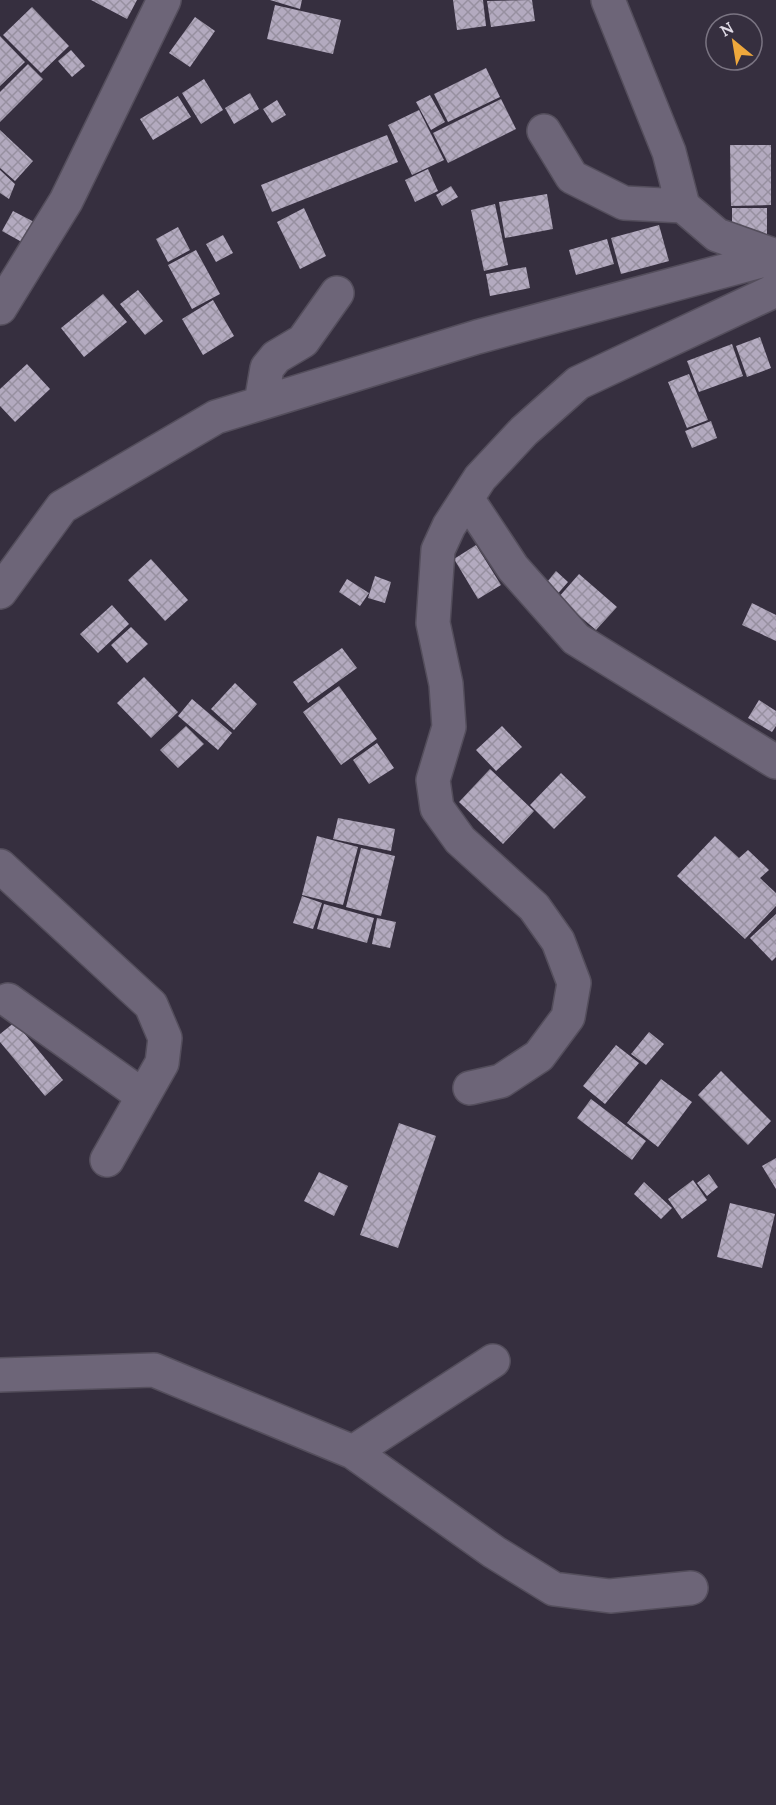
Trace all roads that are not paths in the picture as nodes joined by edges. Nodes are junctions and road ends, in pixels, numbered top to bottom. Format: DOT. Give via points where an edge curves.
graph roads {
  1 [pos="164,0"];
  2 [pos="608,0"];
  3 [pos="544,131"];
  4 [pos="683,206"];
  5 [pos="776,257"];
  6 [pos="776,290"];
  7 [pos="337,293"];
  8 [pos="0,308"];
  9 [pos="261,404"];
  10 [pos="468,500"];
  11 [pos="0,592"];
  12 [pos="776,762"];
  13 [pos="0,866"];
  14 [pos="8,1000"];
  15 [pos="470,1088"];
  16 [pos="143,1096"];
  17 [pos="107,1160"];
  18 [pos="492,1361"];
  19 [pos="0,1375"];
  20 [pos="353,1452"];
  21 [pos="691,1588"];
  1 -- 8 [label="street" via="66,201"];
  2 -- 4 [label="street" via="669,152"];
  3 -- 4 [label="street" via="572,177 624,203"];
  4 -- 5 [label="street" via="717,235"];
  5 -- 9 [label="street" via="477,337"];
  6 -- 10 [label="street" via="578,383 524,431 480,478"];
  7 -- 9 [label="street" via="303,341 276,357 267,368"];
  9 -- 11 [label="street" via="216,417 62,507"];
  10 -- 12 [label="street" via="513,568 576,639"];
  10 -- 15 [label="street" via="438,550 433,623 446,684 449,727 433,780 437,808 460,840 534,907 558,941 574,983 568,1017 539,1056 501,1080"];
  13 -- 16 [label="street" via="151,1005 165,1038 162,1063"];
  14 -- 16 [label="street"];
  16 -- 17 [label="street"];
  18 -- 20 [label="street"];
  19 -- 20 [label="street" via="154,1370"];
  20 -- 21 [label="street" via="494,1552 554,1589 610,1596"];
}
